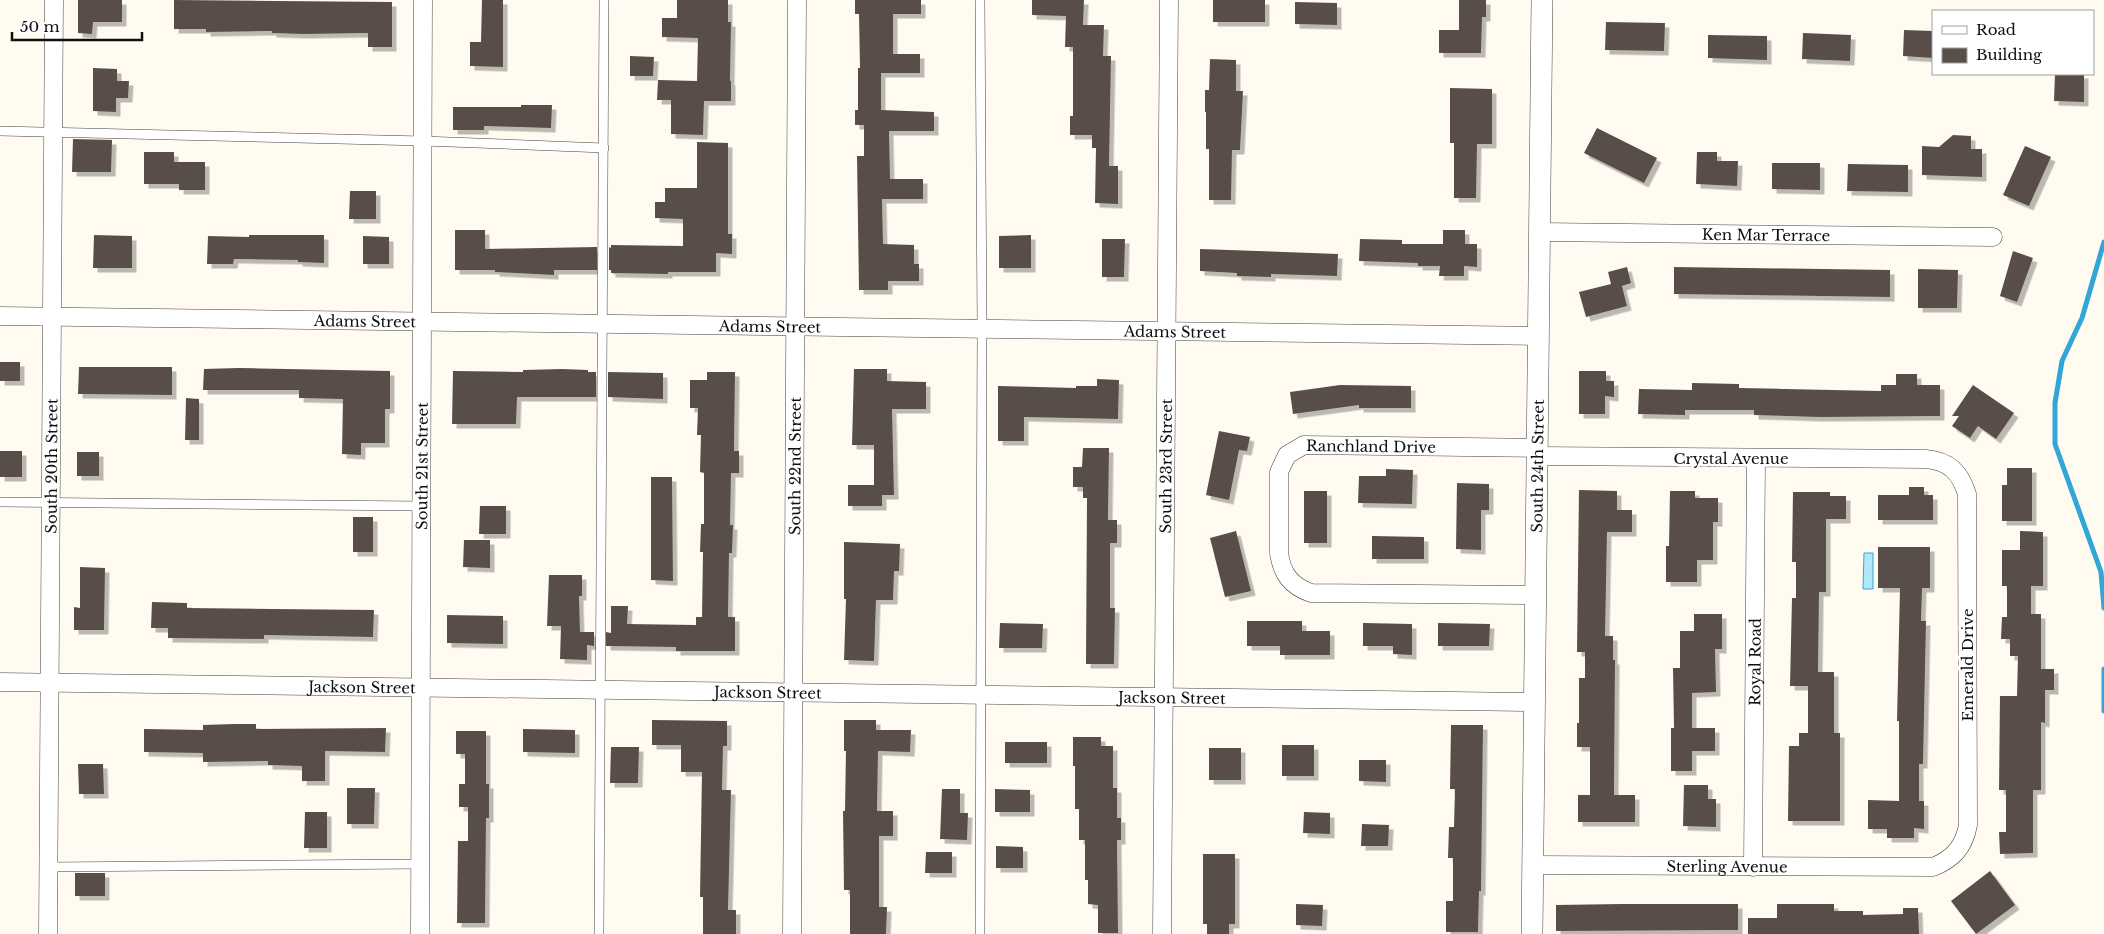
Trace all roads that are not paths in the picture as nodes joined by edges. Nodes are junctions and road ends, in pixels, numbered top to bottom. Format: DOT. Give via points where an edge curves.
graph roads {
  1 [pos="54,0"];
  2 [pos="423,0"];
  3 [pos="604,0"];
  4 [pos="797,0"];
  5 [pos="980,0"];
  6 [pos="1169,0"];
  7 [pos="1542,0"];
  8 [pos="0,131"];
  9 [pos="53,132"];
  10 [pos="423,141"];
  11 [pos="604,148"];
  12 [pos="1540,232"];
  13 [pos="1993,237"];
  14 [pos="0,316"];
  15 [pos="52,317"];
  16 [pos="423,321"];
  17 [pos="604,323"];
  18 [pos="795,326"];
  19 [pos="982,328"];
  20 [pos="1167,331"];
  21 [pos="1539,336"];
  22 [pos="1537,452"];
  23 [pos="1756,459"];
  24 [pos="1926,459"];
  25 [pos="0,502"];
  26 [pos="51,502"];
  27 [pos="422,506"];
  28 [pos="1535,595"];
  29 [pos="0,682"];
  30 [pos="50,682"];
  31 [pos="421,687"];
  32 [pos="599,689"];
  33 [pos="794,692"];
  34 [pos="980,694"];
  35 [pos="1164,697"];
  36 [pos="1535,702"];
  37 [pos="420,864"];
  38 [pos="1533,865"];
  39 [pos="49,866"];
  40 [pos="1753,866"];
  41 [pos="1921,868"];
  42 [pos="48,934"];
  43 [pos="420,934"];
  44 [pos="599,934"];
  45 [pos="792,934"];
  46 [pos="980,934"];
  47 [pos="1162,934"];
  48 [pos="1532,934"];
  1 -- 9 [label="street, South 20th Street"];
  2 -- 10 [label="street, South 21st Street"];
  3 -- 11 [label="lane"];
  4 -- 18 [label="street, South 22nd Street"];
  5 -- 19 [label="lane"];
  6 -- 20 [label="street, South 23rd Street"];
  7 -- 12 [label="street, South 24th Street"];
  8 -- 9 [label="lane"];
  9 -- 10 [label="lane"];
  9 -- 15 [label="street, South 20th Street"];
  10 -- 11 [label="lane"];
  10 -- 16 [label="street, South 21st Street"];
  11 -- 17 [label="lane"];
  12 -- 13 [label="street, Ken Mar Terrace"];
  12 -- 21 [label="street, South 24th Street"];
  14 -- 15 [label="street, Adams Street"];
  15 -- 16 [label="street, Adams Street"];
  15 -- 26 [label="street, South 20th Street"];
  16 -- 17 [label="street, Adams Street"];
  16 -- 27 [label="street, South 21st Street"];
  17 -- 18 [label="street, Adams Street"];
  17 -- 32 [label="lane"];
  18 -- 19 [label="street, Adams Street"];
  18 -- 33 [label="street, South 22nd Street"];
  19 -- 20 [label="street, Adams Street"];
  19 -- 34 [label="lane"];
  20 -- 21 [label="street, Adams Street"];
  20 -- 35 [label="street, South 23rd Street"];
  21 -- 22 [label="street, South 24th Street"];
  22 -- 23 [label="street, Crystal Avenue"];
  22 -- 28 [label="street, South 24th Street"];
  22 -- 28 [label="street, Ranchland Drive" via="1304,445 1283,460 1279,472 1280,566 1300,589 1311,593"];
  23 -- 24 [label="street, Crystal Avenue"];
  23 -- 40 [label="street, Royal Road"];
  24 -- 41 [label="street, Emerald Drive" via="1947,464 1956,471 1967,494 1968,825 1966,837 1954,856 1933,867"];
  25 -- 26 [label="lane"];
  26 -- 27 [label="lane"];
  26 -- 30 [label="street, South 20th Street"];
  27 -- 31 [label="street, South 21st Street"];
  28 -- 36 [label="street, South 24th Street"];
  29 -- 30 [label="street, Jackson Street"];
  30 -- 31 [label="street, Jackson Street"];
  30 -- 39 [label="street, South 20th Street"];
  31 -- 32 [label="street, Jackson Street"];
  31 -- 37 [label="street, South 21st Street"];
  32 -- 33 [label="street, Jackson Street"];
  32 -- 44 [label="lane"];
  33 -- 34 [label="street, Jackson Street"];
  33 -- 45 [label="street, South 22nd Street"];
  34 -- 35 [label="street, Jackson Street"];
  34 -- 46 [label="lane"];
  35 -- 36 [label="street, Jackson Street"];
  35 -- 47 [label="street, South 23rd Street"];
  36 -- 38 [label="street, South 24th Street"];
  37 -- 39 [label="lane"];
  37 -- 43 [label="street, South 21st Street"];
  38 -- 40 [label="street, Sterling Avenue"];
  38 -- 48 [label="street, South 24th Street"];
  39 -- 42 [label="street, South 20th Street"];
  40 -- 41 [label="street, Sterling Avenue"];
}
